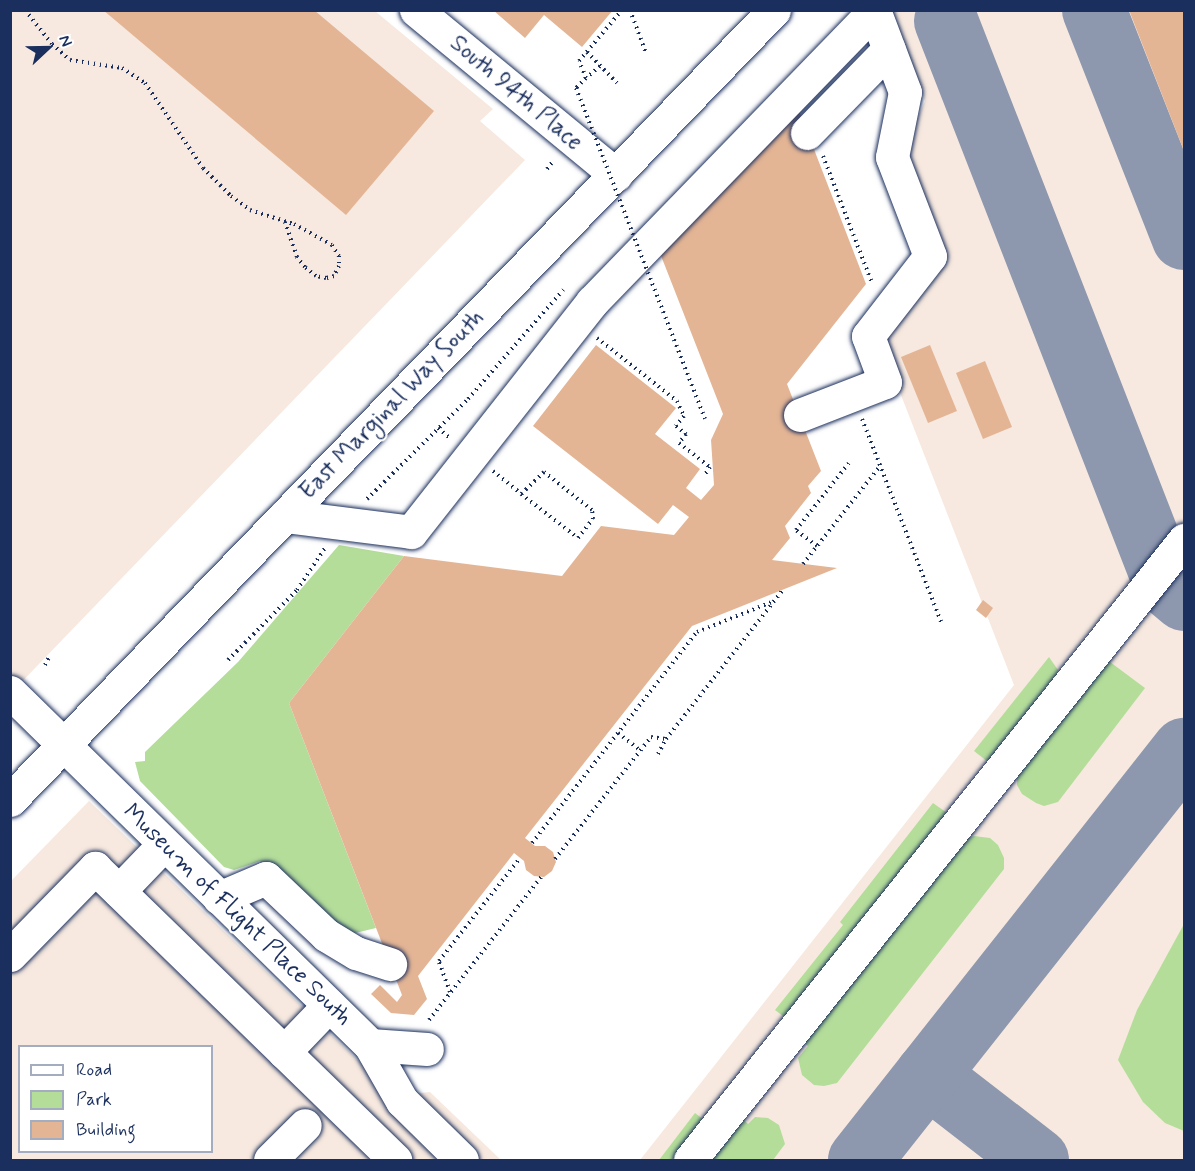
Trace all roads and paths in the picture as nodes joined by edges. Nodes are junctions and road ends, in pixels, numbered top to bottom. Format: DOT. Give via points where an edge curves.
graph roads {
  1 [pos="25,10"];
  2 [pos="417,10"];
  3 [pos="622,10"];
  4 [pos="630,10"];
  5 [pos="774,10"];
  6 [pos="874,11"];
  7 [pos="889,49"];
  8 [pos="587,52"];
  9 [pos="646,53"];
  10 [pos="600,66"];
  11 [pos="586,78"];
  12 [pos="617,83"];
  13 [pos="810,131"];
  14 [pos="616,175"];
  15 [pos="285,222"];
  16 [pos="884,315"];
  17 [pos="590,332"];
  18 [pos="853,394"];
  19 [pos="800,415"];
  20 [pos="705,419"];
  21 [pos="438,428"];
  22 [pos="472,455"];
  23 [pos="849,463"];
  24 [pos="880,465"];
  25 [pos="704,476"];
  26 [pos="521,494"];
  27 [pos="285,516"];
  28 [pos="1185,540"];
  29 [pos="817,546"];
  30 [pos="803,564"];
  31 [pos="783,590"];
  32 [pos="774,601"];
  33 [pos="941,622"];
  34 [pos="50,655"];
  35 [pos="45,665"];
  36 [pos="10,692"];
  37 [pos="618,733"];
  38 [pos="666,739"];
  39 [pos="63,746"];
  40 [pos="640,750"];
  41 [pos="658,754"];
  42 [pos="10,800"];
  43 [pos="532,843"];
  44 [pos="164,844"];
  45 [pos="520,858"];
  46 [pos="555,859"];
  47 [pos="541,877"];
  48 [pos="119,891"];
  49 [pos="219,898"];
  50 [pos="10,955"];
  51 [pos="390,964"];
  52 [pos="451,992"];
  53 [pos="329,1005"];
  54 [pos="370,1045"];
  55 [pos="427,1049"];
  56 [pos="284,1052"];
  57 [pos="305,1125"];
  58 [pos="379,1155"];
  59 [pos="270,1161"];
  60 [pos="462,1161"];
  61 [pos="690,1161"];
  1 -- 15 [label="path" via="70,60 122,68 145,83 198,161 231,196 250,210"];
  2 -- 14 [label="main road, South 94th Place"];
  3 -- 8 [label="path"];
  4 -- 9 [label="path"];
  5 -- 14 [label="main road, East Marginal Way South"];
  6 -- 7 [label="main road"];
  6 -- 22 [label="main road" via="592,302"];
  7 -- 13 [label="main road"];
  7 -- 16 [label="main road" via="905,92 892,157 930,256"];
  8 -- 10 [label="path"];
  8 -- 11 [label="path" via="579,61"];
  10 -- 11 [label="path"];
  10 -- 12 [label="path"];
  11 -- 20 [label="path, bridge" via="576,88"];
  13 -- 16 [label="path"];
  14 -- 27 [label="main road, East Marginal Way South"];
  15 -- 15 [label="path" via="332,245 339,256 333,276 316,276 305,267 297,257"];
  16 -- 18 [label="main road" via="867,336 885,382"];
  17 -- 25 [label="path" via="677,401 684,417 676,426 686,434 679,443 710,467"];
  18 -- 19 [label="main road"];
  18 -- 24 [label="path"];
  21 -- 22 [label="path"];
  22 -- 26 [label="path"];
  22 -- 27 [label="main road" via="411,532"];
  23 -- 29 [label="path" via="796,530"];
  24 -- 29 [label="path"];
  24 -- 33 [label="path"];
  26 -- 26 [label="path" via="578,538 593,519 592,510 544,472"];
  27 -- 39 [label="main road, East Marginal Way South"];
  28 -- 61 [label="main road"];
  29 -- 30 [label="path"];
  31 -- 32 [label="path"];
  32 -- 37 [label="path" via="697,632"];
  32 -- 38 [label="path"];
  34 -- 35 [label="path"];
  36 -- 39 [label="main road, Museum of Flight Place South"];
  37 -- 40 [label="path"];
  37 -- 43 [label="path"];
  38 -- 40 [label="path" via="651,737"];
  38 -- 41 [label="path"];
  39 -- 42 [label="main road, East Marginal Way South"];
  39 -- 44 [label="main road, Museum of Flight Place South"];
  40 -- 46 [label="path"];
  44 -- 48 [label="main road"];
  44 -- 49 [label="main road, Museum of Flight Place South"];
  45 -- 52 [label="path" via="439,962"];
  47 -- 52 [label="path"];
  48 -- 50 [label="main road" via="95,868"];
  48 -- 56 [label="main road"];
  49 -- 51 [label="main road" via="266,878 326,935 356,953"];
  49 -- 53 [label="main road, Museum of Flight Place South"];
  52 -- 55 [label="path" via="426,1024"];
  53 -- 54 [label="main road, Museum of Flight Place South"];
  53 -- 56 [label="main road"];
  54 -- 55 [label="main road, Museum of Flight Place South"];
  54 -- 60 [label="main road" via="402,1101"];
  56 -- 58 [label="main road"];
  57 -- 59 [label="main road"];
}
